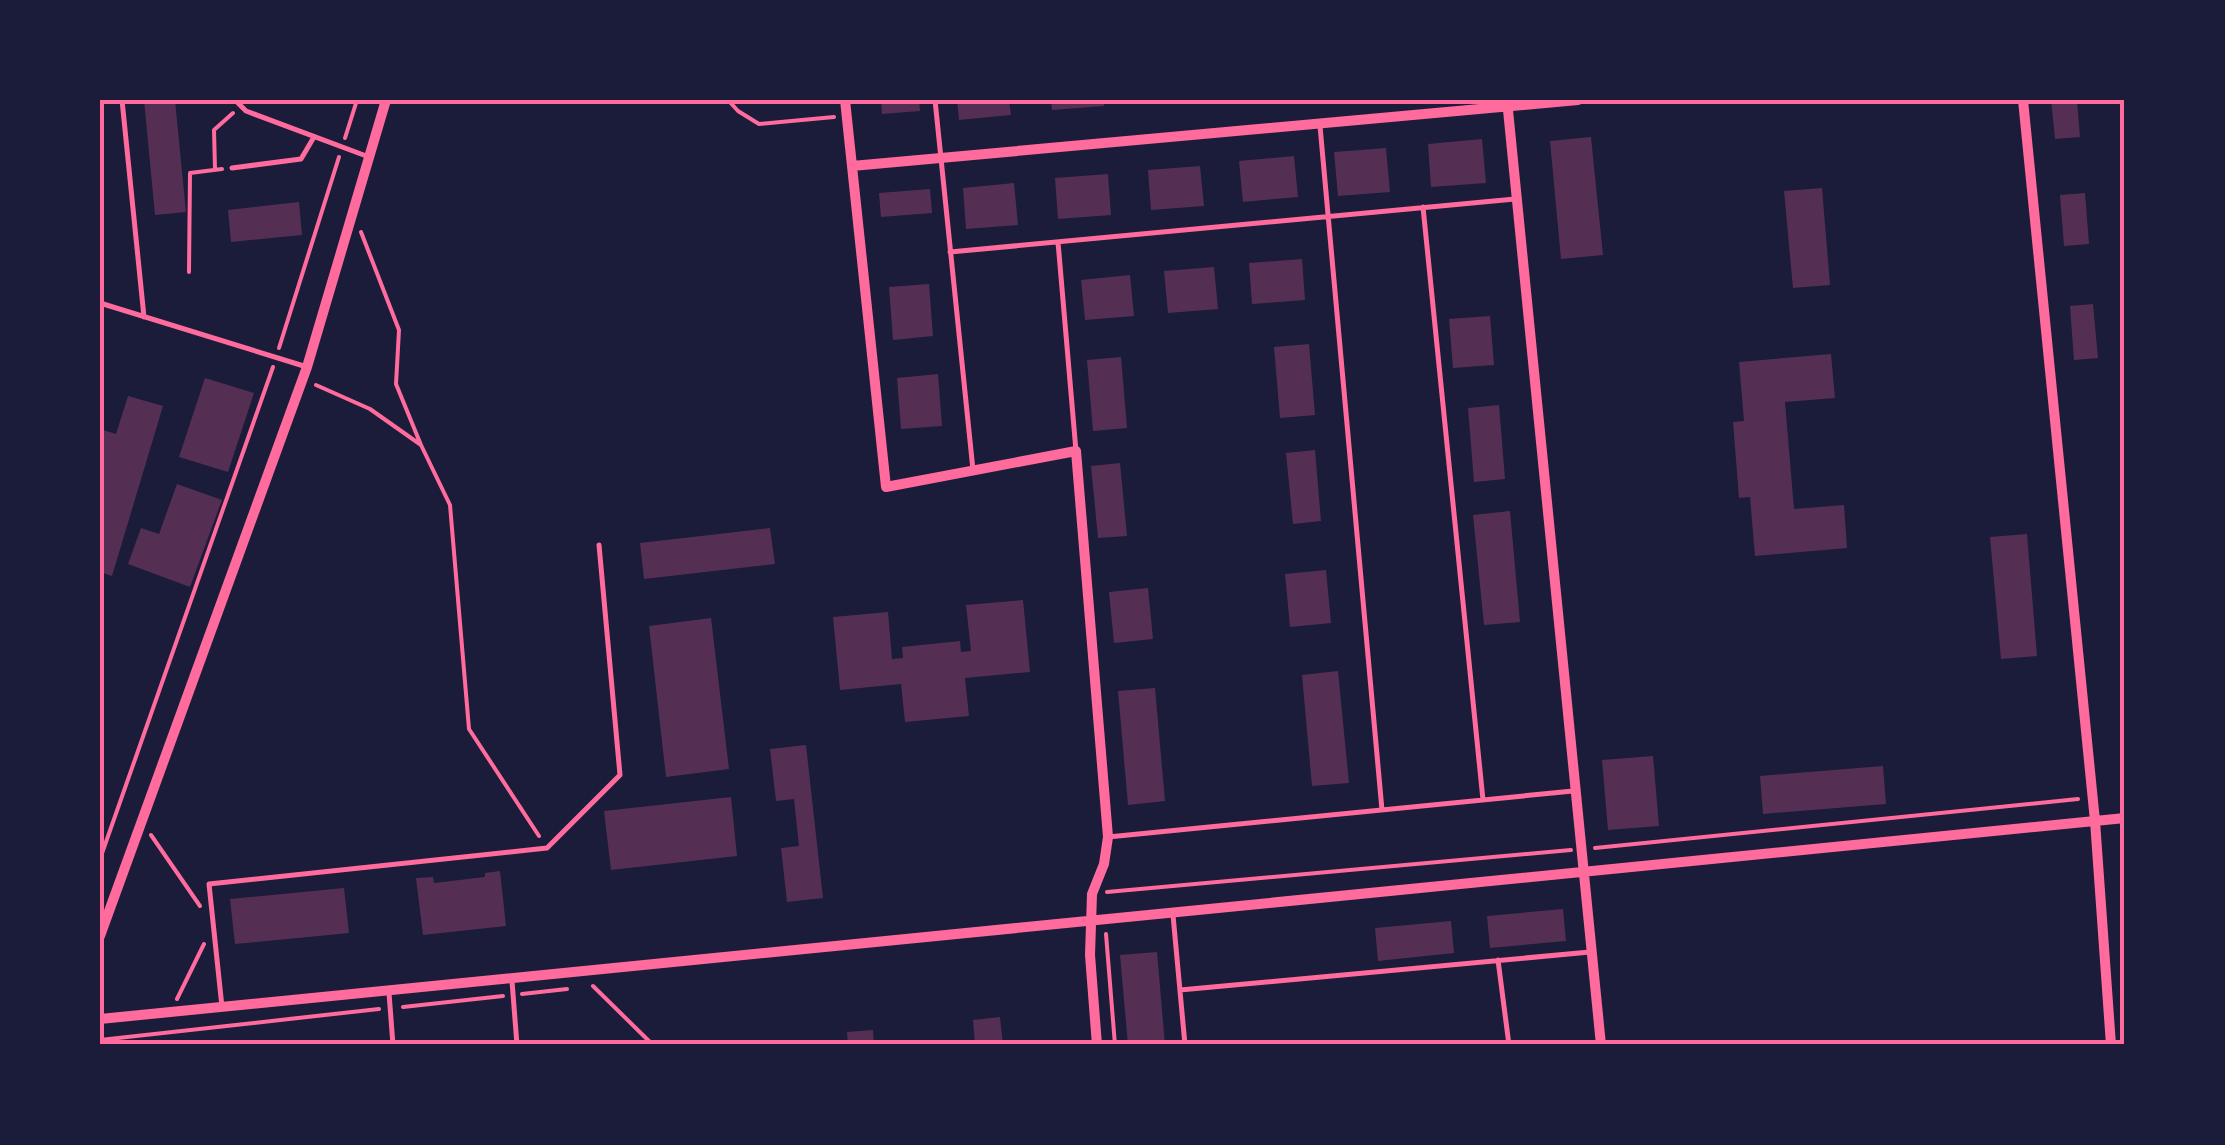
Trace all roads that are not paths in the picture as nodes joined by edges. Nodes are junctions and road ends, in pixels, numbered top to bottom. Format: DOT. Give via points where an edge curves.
graph roads {
  1 [pos="122,100"];
  2 [pos="235,100"];
  3 [pos="386,100"];
  4 [pos="845,100"];
  5 [pos="935,100"];
  6 [pos="1417,100"];
  7 [pos="1578,100"];
  8 [pos="2023,100"];
  9 [pos="1508,104"];
  10 [pos="1418,115"];
  11 [pos="1320,124"];
  12 [pos="314,137"];
  13 [pos="369,157"];
  14 [pos="941,158"];
  15 [pos="852,166"];
  16 [pos="232,168"];
  17 [pos="1517,198"];
  18 [pos="1423,207"];
  19 [pos="1328,216"];
  20 [pos="1058,242"];
  21 [pos="950,252"];
  22 [pos="100,303"];
  23 [pos="144,317"];
  24 [pos="304,374"];
  25 [pos="1076,451"];
  26 [pos="972,470"];
  27 [pos="599,545"];
  28 [pos="1576,790"];
  29 [pos="1483,800"];
  30 [pos="1382,810"];
  31 [pos="2125,818"];
  32 [pos="2096,821"];
  33 [pos="1108,838"];
  34 [pos="1585,872"];
  35 [pos="1173,912"];
  36 [pos="1092,920"];
  37 [pos="100,936"];
  38 [pos="1592,952"];
  39 [pos="1498,960"];
  40 [pos="511,978"];
  41 [pos="388,990"];
  42 [pos="1180,990"];
  43 [pos="222,1007"];
  44 [pos="100,1019"];
  45 [pos="393,1045"];
  46 [pos="517,1045"];
  47 [pos="1098,1045"];
  48 [pos="1184,1045"];
  49 [pos="1508,1045"];
  50 [pos="1602,1045"];
  51 [pos="2112,1045"];
  1 -- 23 [label="lane"];
  2 -- 12 [label="lane" via="246,112"];
  3 -- 13 [label="street"];
  4 -- 15 [label="street"];
  5 -- 14 [label="lane"];
  6 -- 10 [label="lane"];
  7 -- 9 [label="street"];
  8 -- 32 [label="street"];
  9 -- 10 [label="street"];
  9 -- 17 [label="street"];
  10 -- 11 [label="street"];
  11 -- 14 [label="street"];
  11 -- 19 [label="lane"];
  12 -- 13 [label="lane"];
  12 -- 16 [label="lane" via="301,159"];
  13 -- 24 [label="street"];
  14 -- 15 [label="street"];
  14 -- 21 [label="lane"];
  15 -- 26 [label="street" via="886,487"];
  17 -- 18 [label="lane"];
  17 -- 28 [label="street"];
  18 -- 19 [label="lane"];
  18 -- 29 [label="lane"];
  19 -- 20 [label="lane"];
  19 -- 30 [label="lane"];
  20 -- 21 [label="lane"];
  20 -- 25 [label="lane"];
  21 -- 26 [label="lane"];
  22 -- 23 [label="lane"];
  23 -- 24 [label="lane" via="276,358"];
  24 -- 37 [label="street"];
  25 -- 26 [label="street"];
  25 -- 33 [label="street"];
  27 -- 43 [label="lane" via="620,775 547,848 209,884"];
  28 -- 29 [label="lane"];
  28 -- 34 [label="street"];
  29 -- 30 [label="lane"];
  30 -- 33 [label="lane"];
  31 -- 32 [label="street"];
  32 -- 34 [label="street"];
  32 -- 51 [label="street"];
  33 -- 36 [label="street" via="1093,885"];
  34 -- 35 [label="street"];
  34 -- 38 [label="street"];
  35 -- 36 [label="street"];
  35 -- 42 [label="lane"];
  36 -- 40 [label="street"];
  36 -- 47 [label="street"];
  38 -- 39 [label="lane"];
  38 -- 50 [label="street"];
  39 -- 42 [label="lane"];
  39 -- 49 [label="lane"];
  40 -- 41 [label="street"];
  40 -- 46 [label="lane"];
  41 -- 43 [label="street"];
  41 -- 45 [label="lane"];
  42 -- 48 [label="lane"];
  43 -- 44 [label="street"];
}
